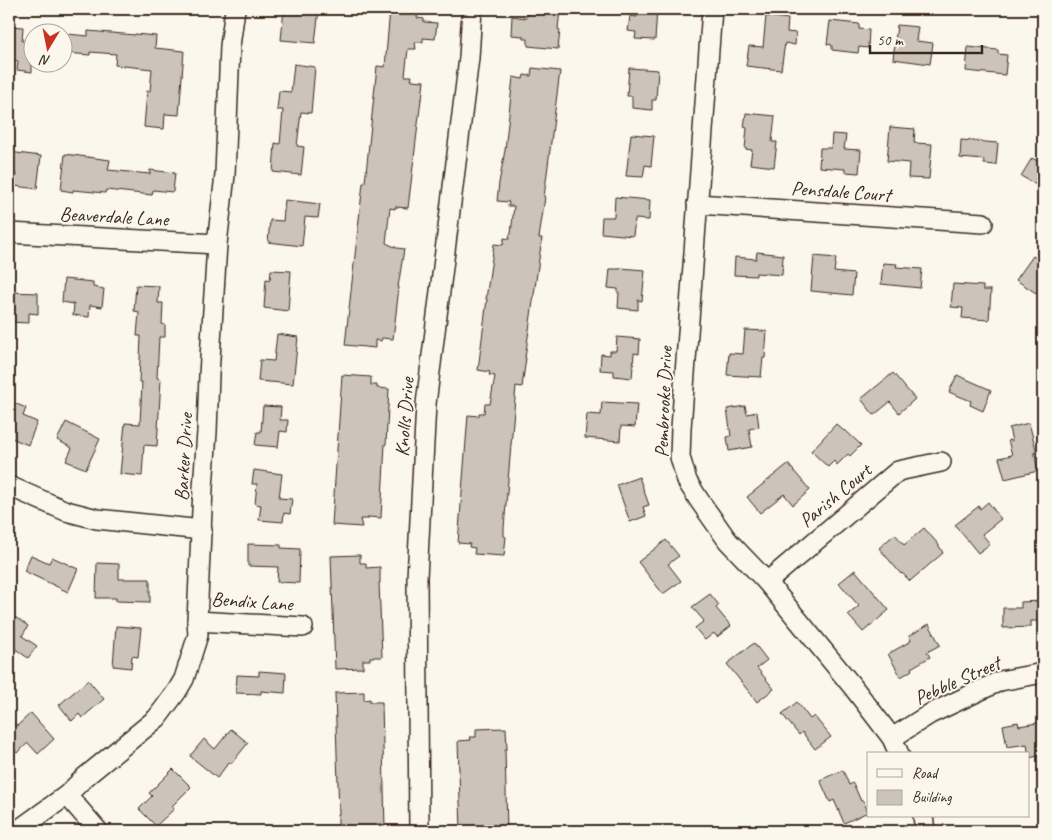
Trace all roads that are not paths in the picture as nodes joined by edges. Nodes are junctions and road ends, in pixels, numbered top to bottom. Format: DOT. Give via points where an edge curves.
graph roads {
  1 [pos="236,9"];
  2 [pos="472,9"];
  3 [pos="712,9"];
  4 [pos="697,204"];
  5 [pos="983,223"];
  6 [pos="9,233"];
  7 [pos="217,244"];
  8 [pos="941,462"];
  9 [pos="9,487"];
  10 [pos="202,530"];
  11 [pos="767,582"];
  12 [pos="197,621"];
  13 [pos="303,627"];
  14 [pos="1043,673"];
  15 [pos="896,746"];
  16 [pos="67,795"];
  17 [pos="923,818"];
  18 [pos="17,831"];
  19 [pos="98,831"];
  20 [pos="419,831"];
  21 [pos="925,831"];
  1 -- 7 [label="street, Barker Drive" via="230,46"];
  2 -- 20 [label="street, Knolls Drive" via="468,68 426,404 417,578"];
  3 -- 4 [label="street, Pembrooke Drive"];
  4 -- 5 [label="street, Pensdale Court"];
  4 -- 11 [label="street, Pembrooke Drive" via="680,457 687,481 698,500 728,541"];
  6 -- 7 [label="street, Beaverdale Lane"];
  7 -- 10 [label="street, Barker Drive"];
  8 -- 11 [label="street, Parish Court" via="898,471"];
  9 -- 10 [label="street" via="66,511 97,519"];
  10 -- 12 [label="street, Barker Drive"];
  11 -- 15 [label="street, Pembrooke Drive"];
  12 -- 13 [label="street, Bendix Lane"];
  12 -- 16 [label="street, Barker Drive" via="198,635 184,679 157,718"];
  14 -- 15 [label="street, Pebble Street" via="1000,681 930,714"];
  16 -- 18 [label="street, Barker Drive"];
  16 -- 19 [label="street"];
  17 -- 21 [label="street"];
}
